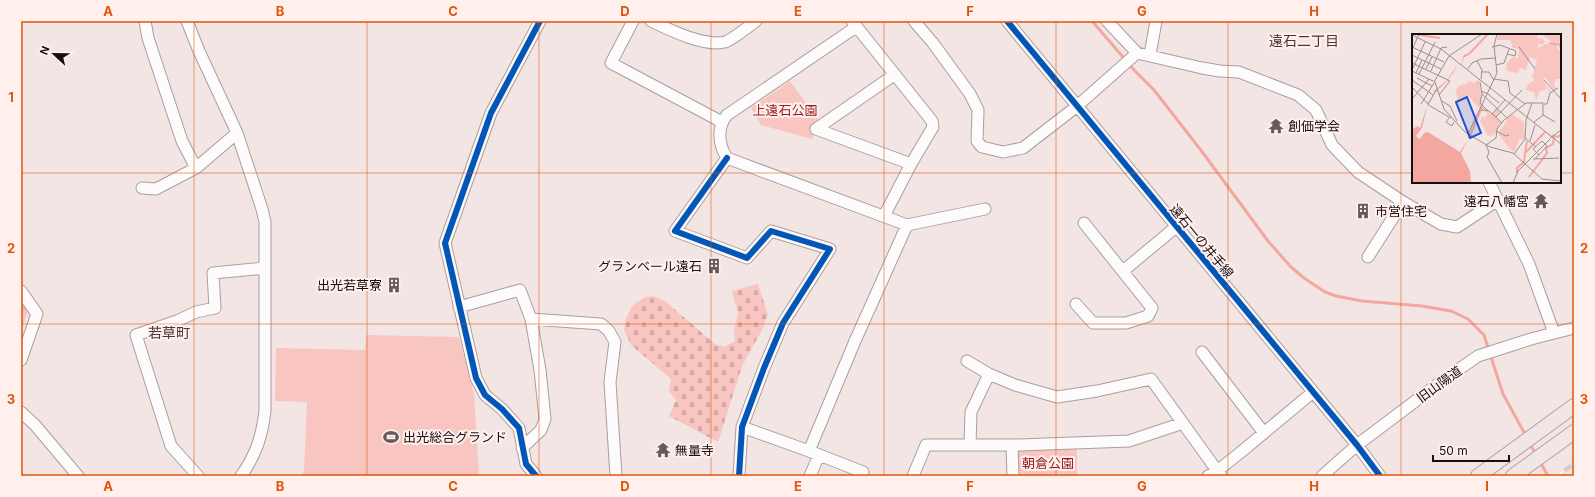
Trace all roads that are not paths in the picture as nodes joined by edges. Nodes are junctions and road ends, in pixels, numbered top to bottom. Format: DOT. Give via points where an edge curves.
graph roads {
  1 [pos="144,21"];
  2 [pos="188,21"];
  3 [pos="540,21"];
  4 [pos="633,21"];
  5 [pos="651,21"];
  6 [pos="756,21"];
  7 [pos="914,21"];
  8 [pos="1007,21"];
  9 [pos="1107,21"];
  10 [pos="1156,21"];
  11 [pos="854,24"];
  12 [pos="1137,53"];
  13 [pos="1150,55"];
  14 [pos="894,75"];
  15 [pos="1076,107"];
  16 [pos="722,122"];
  17 [pos="237,133"];
  18 [pos="727,158"];
  19 [pos="911,164"];
  20 [pos="196,168"];
  21 [pos="1490,183"];
  22 [pos="142,188"];
  23 [pos="1498,200"];
  24 [pos="1403,202"];
  25 [pos="985,209"];
  26 [pos="884,216"];
  27 [pos="1084,223"];
  28 [pos="907,225"];
  29 [pos="1176,227"];
  30 [pos="1368,257"];
  31 [pos="265,268"];
  32 [pos="1123,271"];
  33 [pos="21,291"];
  34 [pos="1076,304"];
  35 [pos="459,307"];
  36 [pos="531,319"];
  37 [pos="1574,328"];
  38 [pos="1554,333"];
  39 [pos="1202,352"];
  40 [pos="21,360"];
  41 [pos="967,361"];
  42 [pos="988,374"];
  43 [pos="1313,392"];
  44 [pos="1574,406"];
  45 [pos="21,412"];
  46 [pos="1183,423"];
  47 [pos="742,427"];
  48 [pos="1574,432"];
  49 [pos="1264,433"];
  50 [pos="970,445"];
  51 [pos="1012,445"];
  52 [pos="1357,445"];
  53 [pos="522,448"];
  54 [pos="814,453"];
  55 [pos="863,472"];
  56 [pos="1215,474"];
  57 [pos="78,476"];
  58 [pos="198,476"];
  59 [pos="242,476"];
  60 [pos="536,476"];
  61 [pos="616,476"];
  62 [pos="739,476"];
  63 [pos="810,476"];
  64 [pos="913,476"];
  65 [pos="1013,476"];
  66 [pos="1322,476"];
  67 [pos="1380,476"];
  68 [pos="1478,476"];
  69 [pos="1513,476"];
  1 -- 20 [label="street" via="182,141"];
  2 -- 17 [label="street" via="198,51"];
  3 -- 35 [label="street" via="491,113 445,243"];
  4 -- 16 [label="street" via="611,63"];
  5 -- 6 [label="street" via="695,39 712,42 726,42"];
  7 -- 15 [label="street" via="970,94 978,110 977,141 982,147 1003,152 1023,148"];
  8 -- 15 [label="street, 遠石一の井手線"];
  9 -- 12 [label="street"];
  10 -- 13 [label="street"];
  11 -- 14 [label="street"];
  11 -- 16 [label="street" via="727,115"];
  12 -- 13 [label="street"];
  12 -- 15 [label="street"];
  13 -- 24 [label="street" via="1202,68 1239,72 1298,95 1316,110 1332,146 1358,172"];
  14 -- 19 [label="street" via="932,121 933,128"];
  14 -- 19 [label="street" via="816,129"];
  15 -- 29 [label="street, 遠石一の井手線"];
  16 -- 18 [label="street" via="721,146"];
  17 -- 20 [label="street"];
  17 -- 31 [label="street" via="262,209"];
  18 -- 26 [label="street"];
  18 -- 47 [label="street" via="675,230 747,258 771,231 830,249 783,323"];
  19 -- 26 [label="street"];
  20 -- 22 [label="street" via="156,189"];
  21 -- 23 [label="street"];
  23 -- 24 [label="street" via="1456,227 1441,224"];
  23 -- 38 [label="street" via="1529,264"];
  24 -- 30 [label="street"];
  25 -- 28 [label="street"];
  26 -- 28 [label="street"];
  27 -- 32 [label="street"];
  28 -- 54 [label="street" via="855,341"];
  29 -- 32 [label="street"];
  29 -- 43 [label="street, 遠石一の井手線"];
  31 -- 58 [label="street" via="213,273 215,308 196,312 136,335 171,446"];
  31 -- 59 [label="street" via="265,411 261,437"];
  32 -- 34 [label="street" via="1152,308 1148,316 1126,323 1093,323"];
  33 -- 40 [label="street" via="36,314"];
  35 -- 36 [label="street" via="520,290"];
  35 -- 53 [label="street" via="476,378 485,395 519,428"];
  36 -- 53 [label="street" via="545,419 541,430"];
  36 -- 61 [label="street" via="601,324 609,331 615,342 610,382"];
  37 -- 38 [label="street, 旧山陽道"];
  38 -- 52 [label="street, 旧山陽道" via="1478,356"];
  39 -- 49 [label="street"];
  41 -- 42 [label="street"];
  42 -- 46 [label="street" via="1057,398 1152,379"];
  42 -- 50 [label="street" via="971,412"];
  43 -- 49 [label="street"];
  43 -- 52 [label="street, 遠石一の井手線"];
  44 -- 68 [label="main road"];
  45 -- 57 [label="street"];
  46 -- 51 [label="street" via="1128,441"];
  46 -- 56 [label="street"];
  47 -- 54 [label="street"];
  47 -- 62 [label="street"];
  48 -- 69 [label="main road"];
  49 -- 56 [label="street"];
  50 -- 51 [label="street"];
  50 -- 64 [label="street" via="926,445"];
  51 -- 65 [label="street"];
  52 -- 66 [label="street, 旧山陽道"];
  52 -- 67 [label="street, 遠石一の井手線"];
  53 -- 60 [label="street" via="526,464"];
  54 -- 55 [label="street"];
  54 -- 63 [label="street"];
}
